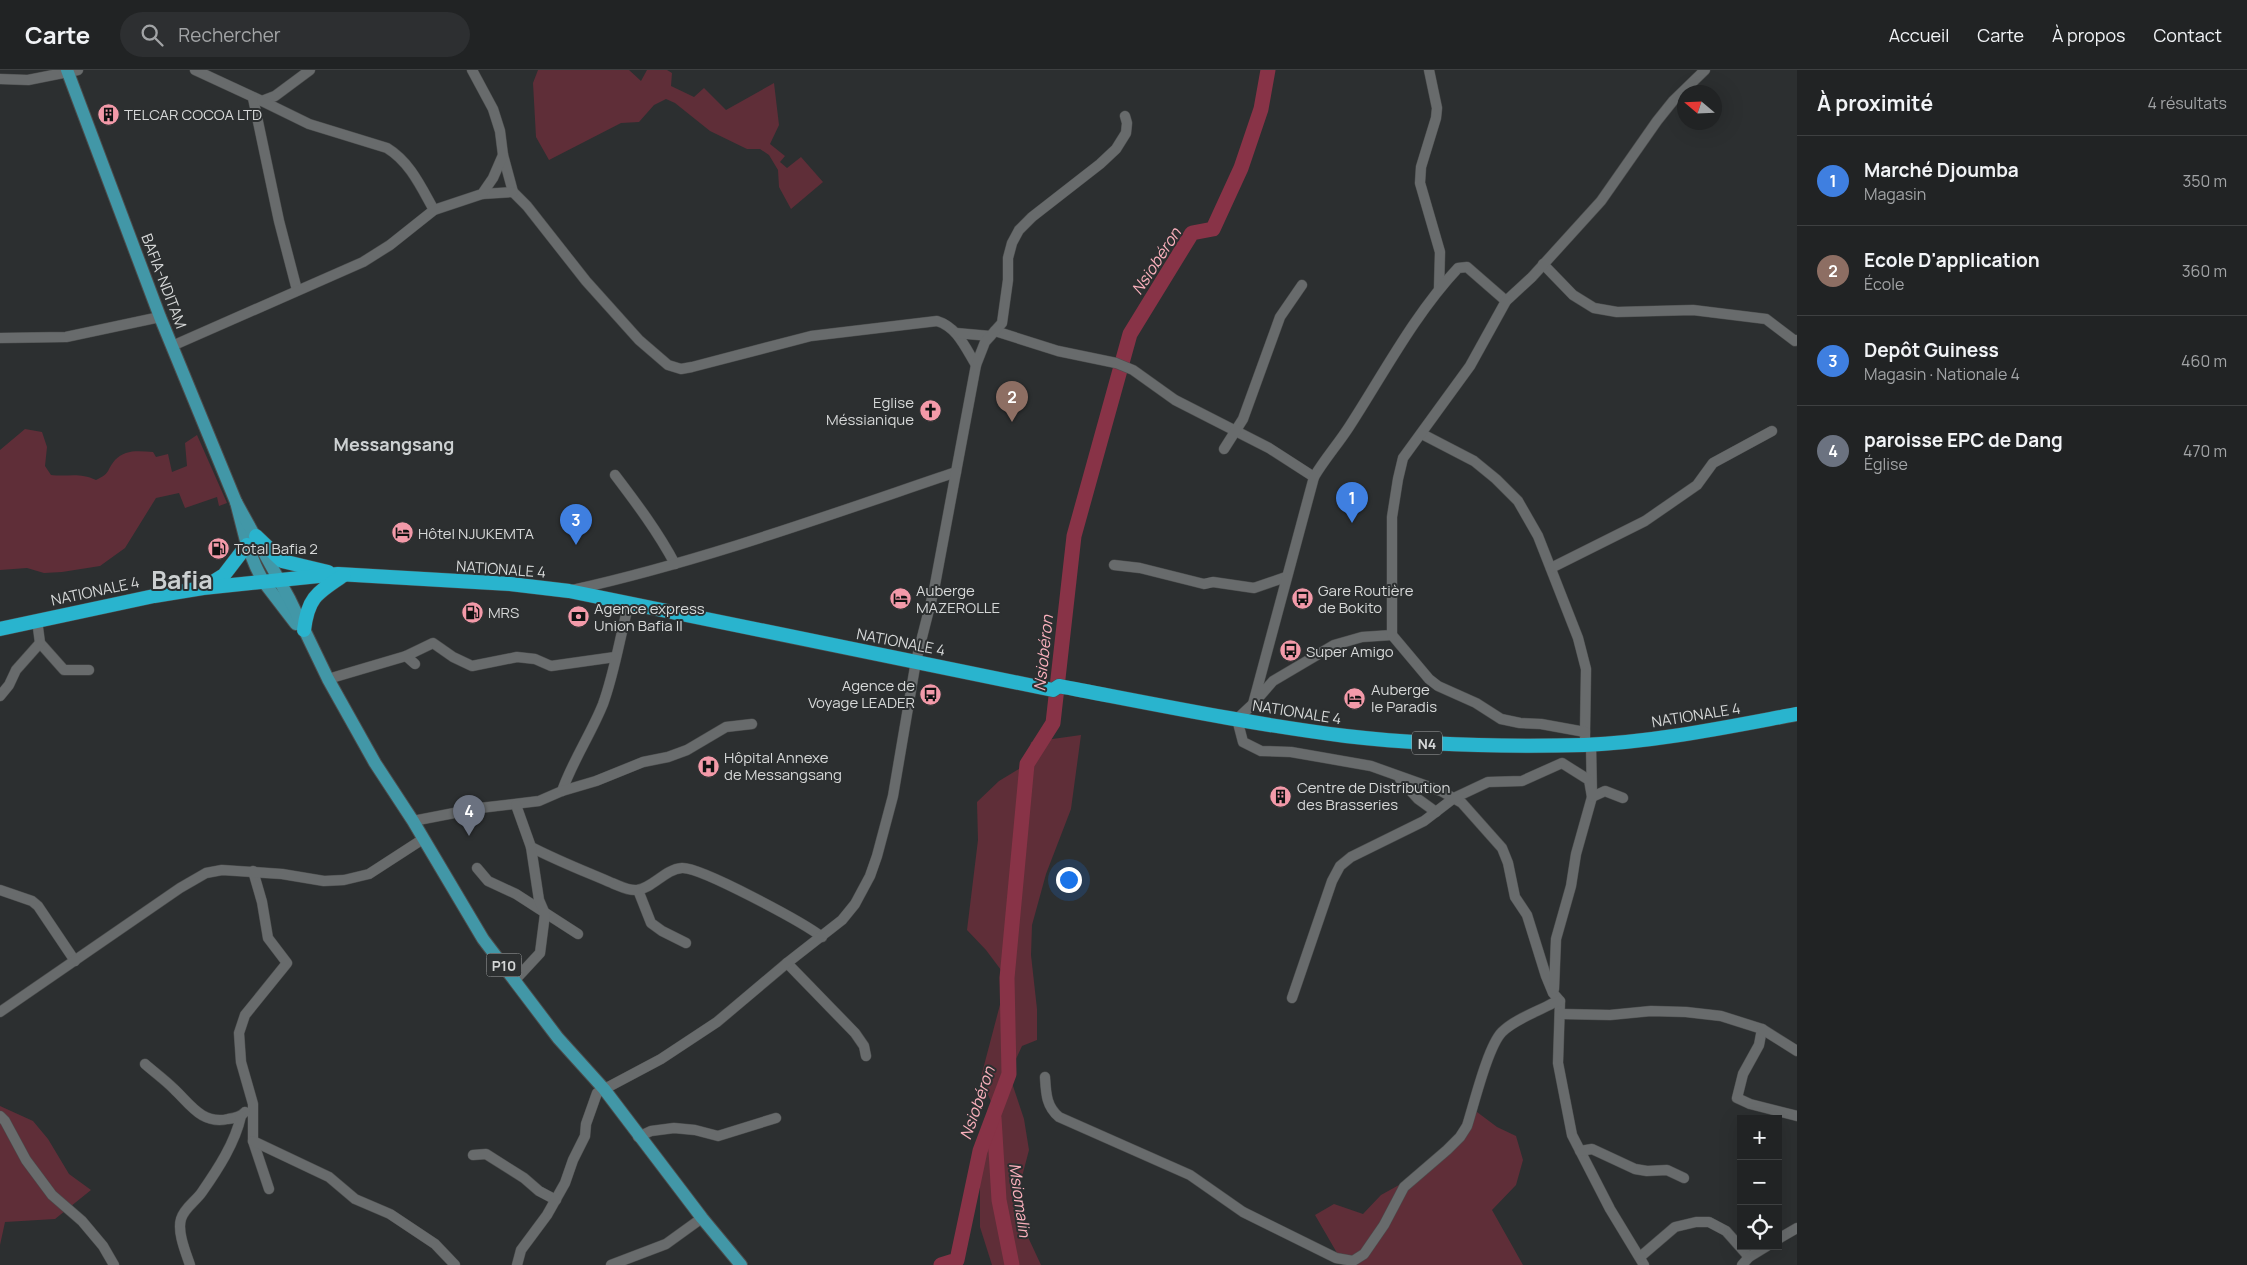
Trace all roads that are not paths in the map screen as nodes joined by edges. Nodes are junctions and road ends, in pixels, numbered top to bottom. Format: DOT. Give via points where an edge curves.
graph roads {
  1 [pos="194,70"];
  2 [pos="310,70"];
  3 [pos="472,70"];
  4 [pos="1429,70"];
  5 [pos="1705,70"];
  6 [pos="71,71"];
  7 [pos="0,79"];
  8 [pos="257,100"];
  9 [pos="1124,116"];
  10 [pos="503,155"];
  11 [pos="513,192"];
  12 [pos="482,194"];
  13 [pos="434,210"];
  14 [pos="1542,264"];
  15 [pos="1302,285"];
  16 [pos="1439,289"];
  17 [pos="297,290"];
  18 [pos="1506,301"];
  19 [pos="160,317"];
  20 [pos="956,333"];
  21 [pos="993,334"];
  22 [pos="0,338"];
  23 [pos="1797,340"];
  24 [pos="172,346"];
  25 [pos="976,365"];
  26 [pos="1237,431"];
  27 [pos="1772,431"];
  28 [pos="1422,434"];
  29 [pos="1224,449"];
  30 [pos="956,472"];
  31 [pos="615,475"];
  32 [pos="1314,478"];
  33 [pos="251,540"];
  34 [pos="675,564"];
  35 [pos="1114,565"];
  36 [pos="1551,568"];
  37 [pos="342,574"];
  38 [pos="1286,578"];
  39 [pos="280,580"];
  40 [pos="263,581"];
  41 [pos="203,588"];
  42 [pos="569,591"];
  43 [pos="629,603"];
  44 [pos="38,620"];
  45 [pos="0,629"];
  46 [pos="306,634"];
  47 [pos="1392,635"];
  48 [pos="40,643"];
  49 [pos="406,656"];
  50 [pos="616,657"];
  51 [pos="916,661"];
  52 [pos="415,664"];
  53 [pos="88,670"];
  54 [pos="328,679"];
  55 [pos="0,696"];
  56 [pos="1253,704"];
  57 [pos="1797,714"];
  58 [pos="1237,719"];
  59 [pos="752,724"];
  60 [pos="1587,740"];
  61 [pos="1399,777"];
  62 [pos="562,791"];
  63 [pos="1592,797"];
  64 [pos="1454,798"];
  65 [pos="1623,798"];
  66 [pos="516,805"];
  67 [pos="1436,812"];
  68 [pos="413,821"];
  69 [pos="423,839"];
  70 [pos="531,848"];
  71 [pos="477,868"];
  72 [pos="253,871"];
  73 [pos="0,890"];
  74 [pos="638,890"];
  75 [pos="546,914"];
  76 [pos="578,934"];
  77 [pos="822,937"];
  78 [pos="686,943"];
  79 [pos="75,961"];
  80 [pos="787,963"];
  81 [pos="515,980"];
  82 [pos="1553,993"];
  83 [pos="1292,998"];
  84 [pos="1560,1002"];
  85 [pos="0,1012"];
  86 [pos="1560,1014"];
  87 [pos="1762,1029"];
  88 [pos="1797,1051"];
  89 [pos="866,1056"];
  90 [pos="145,1064"];
  91 [pos="1045,1077"];
  92 [pos="604,1089"];
  93 [pos="253,1104"];
  94 [pos="0,1116"];
  95 [pos="241,1116"];
  96 [pos="1797,1116"];
  97 [pos="776,1118"];
  98 [pos="638,1137"];
  99 [pos="253,1141"];
  100 [pos="1580,1151"];
  101 [pos="473,1155"];
  102 [pos="1684,1178"];
  103 [pos="269,1189"];
  104 [pos="556,1200"];
  105 [pos="702,1218"];
  106 [pos="1797,1228"];
  107 [pos="1782,1237"];
  108 [pos="1761,1250"];
  109 [pos="1642,1261"];
  110 [pos="1746,1261"];
  111 [pos="114,1265"];
  112 [pos="190,1265"];
  113 [pos="456,1265"];
  114 [pos="517,1265"];
  115 [pos="610,1265"];
  116 [pos="741,1265"];
  1 -- 8 [label="street"];
  2 -- 8 [label="street" via="275,96"];
  3 -- 10 [label="street" via="493,109"];
  4 -- 16 [label="street" via="1436,118 1421,167 1420,183 1440,252"];
  5 -- 14 [label="street" via="1673,101 1601,201"];
  6 -- 7 [label="street" via="28,80"];
  6 -- 19 [label="main road, BAFIA-NDITAM"];
  8 -- 13 [label="street" via="309,124 398,154"];
  8 -- 17 [label="street" via="279,221"];
  9 -- 21 [label="street" via="1126,133 1116,149 1019,230 1009,250 1002,323"];
  10 -- 11 [label="street"];
  10 -- 12 [label="street"];
  11 -- 12 [label="street"];
  11 -- 20 [label="street" via="638,340 668,366 681,369 803,337 918,322 937,321 947,324"];
  12 -- 13 [label="street"];
  13 -- 17 [label="street" via="363,262"];
  14 -- 18 [label="street"];
  14 -- 23 [label="street" via="1572,295 1594,308 1617,312 1693,310 1766,319"];
  15 -- 26 [label="street" via="1280,317"];
  16 -- 18 [label="street" via="1458,268 1467,267"];
  16 -- 32 [label="street"];
  17 -- 24 [label="street"];
  18 -- 28 [label="street" via="1470,366"];
  19 -- 22 [label="street" via="66,337"];
  19 -- 24 [label="main road, BAFIA-NDITAM"];
  20 -- 21 [label="street"];
  20 -- 25 [label="street"];
  21 -- 25 [label="street"];
  21 -- 26 [label="street" via="1134,370 1175,400"];
  24 -- 33 [label="main road, BAFIA-NDITAM"];
  25 -- 30 [label="street"];
  26 -- 29 [label="street"];
  26 -- 32 [label="street"];
  27 -- 36 [label="street" via="1713,463 1697,485 1645,521"];
  28 -- 36 [label="street" via="1474,461 1518,501"];
  28 -- 47 [label="street" via="1403,458 1392,517"];
  30 -- 34 [label="street"];
  30 -- 51 [label="street" via="934,590"];
  31 -- 34 [label="street" via="646,516"];
  32 -- 38 [label="street"];
  33 -- 37 [label="highway" via="282,561"];
  33 -- 39 [label="main road"];
  33 -- 40 [label="main road"];
  33 -- 41 [label="highway" via="224,575"];
  34 -- 42 [label="street"];
  35 -- 38 [label="street" via="1204,584 1213,582 1254,588"];
  36 -- 60 [label="street" via="1586,668"];
  37 -- 39 [label="highway, NATIONALE 4 / N4"];
  37 -- 42 [label="highway, NATIONALE 4 / N4" via="510,584"];
  37 -- 46 [label="highway" via="310,602"];
  38 -- 56 [label="street"];
  39 -- 40 [label="highway, NATIONALE 4 / N4"];
  39 -- 46 [label="main road, P10"];
  40 -- 41 [label="highway, NATIONALE 4 / N4"];
  40 -- 46 [label="main road, P10"];
  41 -- 44 [label="highway, NATIONALE 4 / N4"];
  42 -- 43 [label="highway, NATIONALE 4 / N4"];
  43 -- 50 [label="street"];
  43 -- 51 [label="highway, NATIONALE 4 / N4"];
  44 -- 45 [label="highway, NATIONALE 4 / N4"];
  44 -- 48 [label="street"];
  46 -- 54 [label="main road, P10"];
  47 -- 56 [label="street" via="1362,637 1334,645 1273,681"];
  47 -- 60 [label="street" via="1438,686 1476,703 1501,719"];
  48 -- 53 [label="street" via="64,670"];
  48 -- 55 [label="street" via="16,670 10,685"];
  49 -- 50 [label="street" via="433,643 472,666 517,657 535,659 550,666"];
  49 -- 52 [label="street"];
  49 -- 54 [label="street"];
  50 -- 62 [label="street" via="602,704"];
  51 -- 58 [label="highway, NATIONALE 4 / N4"];
  51 -- 77 [label="street" via="893,796 877,856 855,904"];
  54 -- 68 [label="main road, P10"];
  56 -- 58 [label="street"];
  57 -- 60 [label="highway, NATIONALE 4 / N4" via="1688,735"];
  58 -- 60 [label="highway, NATIONALE 4 / N4" via="1346,736 1411,742 1472,745"];
  58 -- 61 [label="street" via="1243,742 1261,751 1347,760"];
  59 -- 62 [label="street" via="726,727 686,750"];
  60 -- 63 [label="street"];
  61 -- 64 [label="street"];
  61 -- 67 [label="street" via="1418,799"];
  62 -- 66 [label="street" via="539,801"];
  63 -- 64 [label="street" via="1589,780 1562,763 1522,781 1488,782"];
  63 -- 65 [label="street" via="1605,791"];
  63 -- 82 [label="street" via="1556,939"];
  64 -- 67 [label="street"];
  64 -- 82 [label="street" via="1475,816 1502,848 1515,897 1532,928"];
  66 -- 68 [label="street" via="480,808"];
  66 -- 70 [label="street"];
  67 -- 83 [label="street" via="1340,866"];
  68 -- 69 [label="main road, P10"];
  69 -- 72 [label="street" via="368,874 344,880 324,881"];
  69 -- 81 [label="main road, P10" via="484,939"];
  70 -- 74 [label="street" via="576,870 626,889"];
  70 -- 75 [label="street" via="539,900"];
  71 -- 75 [label="street" via="488,881 516,894"];
  72 -- 79 [label="street" via="222,870 199,876"];
  72 -- 93 [label="street" via="268,938 287,963 245,1015 239,1033 240,1062"];
  73 -- 79 [label="street" via="38,906"];
  74 -- 77 [label="street" via="676,869 684,868 789,915"];
  74 -- 78 [label="street" via="651,923"];
  75 -- 76 [label="street"];
  75 -- 81 [label="street" via="540,954"];
  77 -- 80 [label="street"];
  79 -- 85 [label="street"];
  80 -- 89 [label="street" via="855,1033 864,1046"];
  80 -- 92 [label="street" via="686,1044"];
  81 -- 92 [label="main road, P10" via="558,1038"];
  82 -- 84 [label="street"];
  84 -- 86 [label="street"];
  84 -- 91 [label="street" via="1501,1033 1460,1137 1404,1186 1384,1225 1364,1254 1353,1260 1336,1258 1243,1212 1190,1175 1059,1117 1047,1103"];
  86 -- 87 [label="street" via="1686,1012 1721,1016"];
  86 -- 100 [label="street" via="1558,1063 1569,1123"];
  87 -- 88 [label="street"];
  87 -- 96 [label="street" via="1759,1045 1743,1074 1737,1098"];
  90 -- 95 [label="street" via="205,1117 226,1120"];
  92 -- 98 [label="main road, P10"];
  92 -- 104 [label="street" via="594,1097 584,1136"];
  93 -- 95 [label="street"];
  93 -- 99 [label="street"];
  94 -- 111 [label="street" via="52,1195 82,1221"];
  95 -- 112 [label="street" via="232,1143 181,1219"];
  97 -- 98 [label="street" via="718,1136 674,1128 651,1131"];
  98 -- 105 [label="main road, P10"];
  99 -- 103 [label="street"];
  99 -- 113 [label="street" via="329,1177 354,1199 390,1214 435,1244"];
  100 -- 102 [label="street" via="1592,1149 1635,1169 1668,1170"];
  100 -- 109 [label="street"];
  101 -- 104 [label="street" via="486,1154"];
  104 -- 114 [label="street" via="520,1250"];
  105 -- 115 [label="street" via="656,1249"];
  105 -- 116 [label="main road, P10"];
  106 -- 107 [label="street"];
  108 -- 110 [label="street"];
  109 -- 110 [label="street" via="1675,1227 1696,1222 1709,1222 1726,1231"];
}
